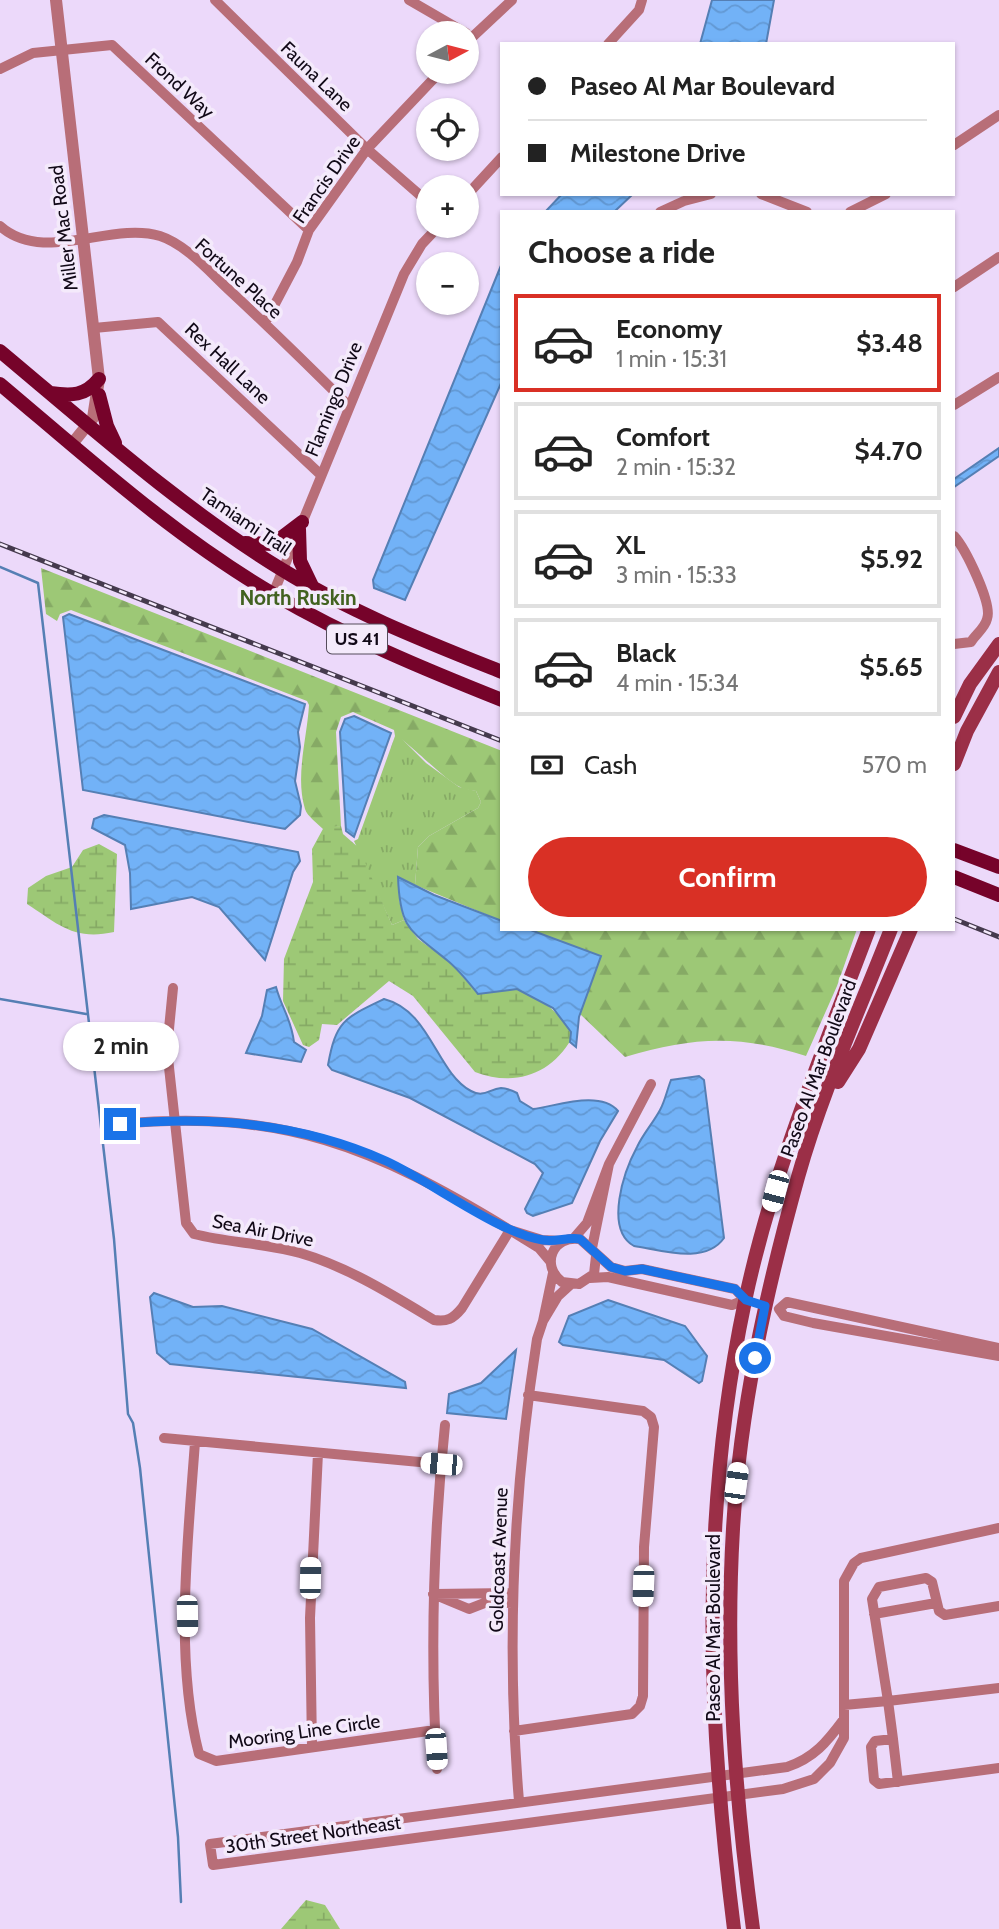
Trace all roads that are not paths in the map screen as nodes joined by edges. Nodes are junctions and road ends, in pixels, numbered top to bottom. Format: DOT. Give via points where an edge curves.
graph roads {
  1 [pos="56,0"];
  2 [pos="215,0"];
  3 [pos="409,0"];
  4 [pos="512,0"];
  5 [pos="642,0"];
  6 [pos="442,21"];
  7 [pos="480,27"];
  8 [pos="610,42"];
  9 [pos="62,52"];
  10 [pos="0,69"];
  11 [pos="429,84"];
  12 [pos="999,116"];
  13 [pos="955,144"];
  14 [pos="368,149"];
  15 [pos="500,159"];
  16 [pos="479,182"];
  17 [pos="416,191"];
  18 [pos="703,196"];
  19 [pos="766,196"];
  20 [pos="882,196"];
  21 [pos="664,210"];
  22 [pos="802,210"];
  23 [pos="854,210"];
  24 [pos="0,226"];
  25 [pos="309,229"];
  26 [pos="428,238"];
  27 [pos="83,240"];
  28 [pos="999,257"];
  29 [pos="955,286"];
  30 [pos="265,323"];
  31 [pos="94,328"];
  32 [pos="0,351"];
  33 [pos="999,377"];
  34 [pos="99,379"];
  35 [pos="0,384"];
  36 [pos="49,392"];
  37 [pos="99,396"];
  38 [pos="955,404"];
  39 [pos="349,406"];
  40 [pos="88,425"];
  41 [pos="72,444"];
  42 [pos="119,451"];
  43 [pos="321,475"];
  44 [pos="301,525"];
  45 [pos="955,538"];
  46 [pos="239,542"];
  47 [pos="282,570"];
  48 [pos="313,587"];
  49 [pos="273,594"];
  50 [pos="955,644"];
  51 [pos="999,644"];
  52 [pos="500,671"];
  53 [pos="999,672"];
  54 [pos="500,699"];
  55 [pos="955,708"];
  56 [pos="976,712"];
  57 [pos="955,762"];
  58 [pos="955,850"];
  59 [pos="999,867"];
  60 [pos="955,877"];
  61 [pos="999,895"];
  62 [pos="868,931"];
  63 [pos="890,931"];
  64 [pos="910,931"];
  65 [pos="173,988"];
  66 [pos="651,1084"];
  67 [pos="822,1107"];
  68 [pos="174,1119"];
  69 [pos="120,1124"];
  70 [pos="609,1164"];
  71 [pos="510,1230"];
  72 [pos="574,1238"];
  73 [pos="562,1241"];
  74 [pos="594,1252"];
  75 [pos="550,1261"];
  76 [pos="553,1273"];
  77 [pos="590,1278"];
  78 [pos="570,1285"];
  79 [pos="746,1300"];
  80 [pos="765,1306"];
  81 [pos="543,1321"];
  82 [pos="999,1348"];
  83 [pos="999,1356"];
  84 [pos="528,1395"];
  85 [pos="445,1425"];
  86 [pos="164,1438"];
  87 [pos="195,1441"];
  88 [pos="317,1452"];
  89 [pos="441,1464"];
  90 [pos="999,1528"];
  91 [pos="433,1594"];
  92 [pos="512,1598"];
  93 [pos="936,1603"];
  94 [pos="999,1606"];
  95 [pos="874,1614"];
  96 [pos="999,1688"];
  97 [pos="888,1701"];
  98 [pos="844,1705"];
  99 [pos="844,1719"];
  100 [pos="435,1730"];
  101 [pos="514,1731"];
  102 [pos="894,1739"];
  103 [pos="312,1747"];
  104 [pos="999,1768"];
  105 [pos="437,1769"];
  106 [pos="735,1773"];
  107 [pos="716,1775"];
  108 [pos="898,1782"];
  109 [pos="736,1794"];
  110 [pos="718,1797"];
  111 [pos="519,1801"];
  112 [pos="734,1929"];
  113 [pos="753,1929"];
  1 -- 9 [label="street, Miller Mac Road"];
  2 -- 14 [label="street, Fauna Lane"];
  3 -- 6 [label="street"];
  4 -- 7 [label="street"];
  5 -- 8 [label="street" via="639,10"];
  9 -- 10 [label="street, Frond Way" via="33,53"];
  9 -- 25 [label="street, Frond Way" via="113,45"];
  9 -- 27 [label="street, Miller Mac Road"];
  11 -- 14 [label="street, Francis Drive"];
  12 -- 13 [label="street"];
  14 -- 17 [label="street, Fauna Lane"];
  14 -- 25 [label="street, Francis Drive"];
  15 -- 16 [label="street"];
  18 -- 21 [label="street"];
  19 -- 22 [label="street"];
  20 -- 23 [label="street"];
  24 -- 27 [label="street, Fortune Place" via="26,241"];
  25 -- 30 [label="street, Francis Drive"];
  26 -- 39 [label="street, Flamingo Drive" via="404,274"];
  27 -- 30 [label="street, Fortune Place" via="136,232 162,237 200,263"];
  27 -- 31 [label="street, Miller Mac Road"];
  28 -- 29 [label="street"];
  30 -- 39 [label="street, Fortune Place"];
  31 -- 34 [label="street, Miller Mac Road"];
  31 -- 43 [label="street, Rex Hall Lane" via="158,322"];
  32 -- 36 [label="main road, Tamiami Trail / US 41"];
  33 -- 38 [label="street"];
  34 -- 36 [label="main road" via="81,394"];
  34 -- 37 [label="street, Miller Mac Road"];
  35 -- 41 [label="main road, US 41"];
  36 -- 40 [label="main road, Tamiami Trail / US 41"];
  37 -- 40 [label="street, Miller Mac Road"];
  37 -- 42 [label="main road"];
  39 -- 43 [label="street, Flamingo Drive"];
  40 -- 41 [label="street, Miller Mac Road"];
  40 -- 42 [label="main road, Tamiami Trail / US 41"];
  41 -- 49 [label="main road, US 41" via="172,525"];
  42 -- 46 [label="main road, Tamiami Trail / US 41"];
  43 -- 44 [label="street, Flamingo Drive"];
  44 -- 46 [label="main road" via="272,544"];
  44 -- 47 [label="street, Flamingo Drive"];
  44 -- 48 [label="main road" via="300,561"];
  45 -- 50 [label="street" via="986,598 987,622 971,642"];
  46 -- 47 [label="main road, Tamiami Trail / US 41"];
  47 -- 48 [label="main road, Tamiami Trail / US 41"];
  47 -- 49 [label="street, Flamingo Drive"];
  48 -- 52 [label="main road, Tamiami Trail / US 41" via="410,636"];
  49 -- 54 [label="main road, US 41" via="359,640"];
  51 -- 55 [label="main road"];
  53 -- 56 [label="main road"];
  55 -- 56 [label="street"];
  56 -- 57 [label="main road"];
  58 -- 59 [label="main road"];
  60 -- 61 [label="main road"];
  62 -- 79 [label="main road, Paseo Al Mar Boulevard" via="782,1169"];
  63 -- 67 [label="main road, Paseo Al Mar Boulevard"];
  64 -- 67 [label="main road" via="859,1049"];
  65 -- 68 [label="street, Sea Air Drive" via="167,1049"];
  66 -- 70 [label="street"];
  67 -- 80 [label="main road, Paseo Al Mar Boulevard" via="799,1174"];
  68 -- 69 [label="street"];
  68 -- 71 [label="street" via="285,1129 338,1142 427,1181"];
  68 -- 71 [label="street, Sea Air Drive" via="186,1223 194,1234 312,1257 380,1287 434,1320 454,1317"];
  70 -- 72 [label="street" via="587,1223"];
  70 -- 74 [label="street"];
  71 -- 73 [label="street"];
  71 -- 75 [label="street" via="539,1248"];
  72 -- 73 [label="street"];
  72 -- 74 [label="street"];
  73 -- 75 [label="street"];
  74 -- 77 [label="street" via="596,1268"];
  74 -- 79 [label="street" via="611,1267 735,1289"];
  75 -- 76 [label="street"];
  76 -- 78 [label="street"];
  76 -- 81 [label="street, Goldcoast Avenue"];
  77 -- 78 [label="street"];
  77 -- 79 [label="street" via="608,1277 732,1305"];
  78 -- 81 [label="street, Goldcoast Avenue"];
  79 -- 80 [label="street"];
  79 -- 107 [label="main road, Paseo Al Mar Boulevard" via="719,1482 712,1578"];
  80 -- 106 [label="main road, Paseo Al Mar Boulevard" via="750,1384 733,1527 730,1679"];
  81 -- 84 [label="street, Goldcoast Avenue"];
  82 -- 83 [label="street" via="787,1303 779,1309 784,1316 813,1323"];
  84 -- 92 [label="street, Goldcoast Avenue"];
  84 -- 101 [label="street" via="643,1411 651,1417 643,1696 632,1714"];
  85 -- 89 [label="street"];
  86 -- 87 [label="street"];
  87 -- 88 [label="street"];
  87 -- 103 [label="street, Mooring Line Circle" via="187,1616 188,1675 199,1754 216,1760"];
  88 -- 89 [label="street"];
  88 -- 103 [label="street" via="310,1606"];
  89 -- 91 [label="street"];
  90 -- 98 [label="street, 30th Street Northeast" via="854,1563 844,1581"];
  91 -- 92 [label="street"];
  91 -- 92 [label="street" via="470,1609"];
  91 -- 100 [label="street"];
  92 -- 101 [label="street, Goldcoast Avenue"];
  93 -- 94 [label="street" via="945,1615"];
  93 -- 95 [label="street"];
  93 -- 95 [label="street" via="932,1582 926,1578 879,1587 872,1599"];
  95 -- 97 [label="street"];
  96 -- 97 [label="street"];
  97 -- 98 [label="street"];
  97 -- 102 [label="street"];
  98 -- 99 [label="street, 30th Street Northeast"];
  99 -- 106 [label="street, 30th Street Northeast" via="820,1750 804,1761"];
  99 -- 109 [label="street, 30th Street Northeast" via="844,1738 814,1779 793,1787"];
  100 -- 103 [label="street, Mooring Line Circle"];
  100 -- 105 [label="street"];
  101 -- 111 [label="street, Goldcoast Avenue"];
  102 -- 108 [label="street"];
  102 -- 108 [label="street" via="875,1741 871,1752 876,1783"];
  104 -- 108 [label="street"];
  106 -- 107 [label="street, 30th Street Northeast"];
  106 -- 109 [label="main road, Paseo Al Mar Boulevard"];
  107 -- 110 [label="main road, Paseo Al Mar Boulevard"];
  107 -- 111 [label="street, 30th Street Northeast"];
  109 -- 110 [label="street, 30th Street Northeast"];
  109 -- 113 [label="main road, Paseo Al Mar Boulevard"];
  110 -- 111 [label="street, 30th Street Northeast" via="213,1865 210,1844"];
  110 -- 112 [label="main road, Paseo Al Mar Boulevard"];
}
